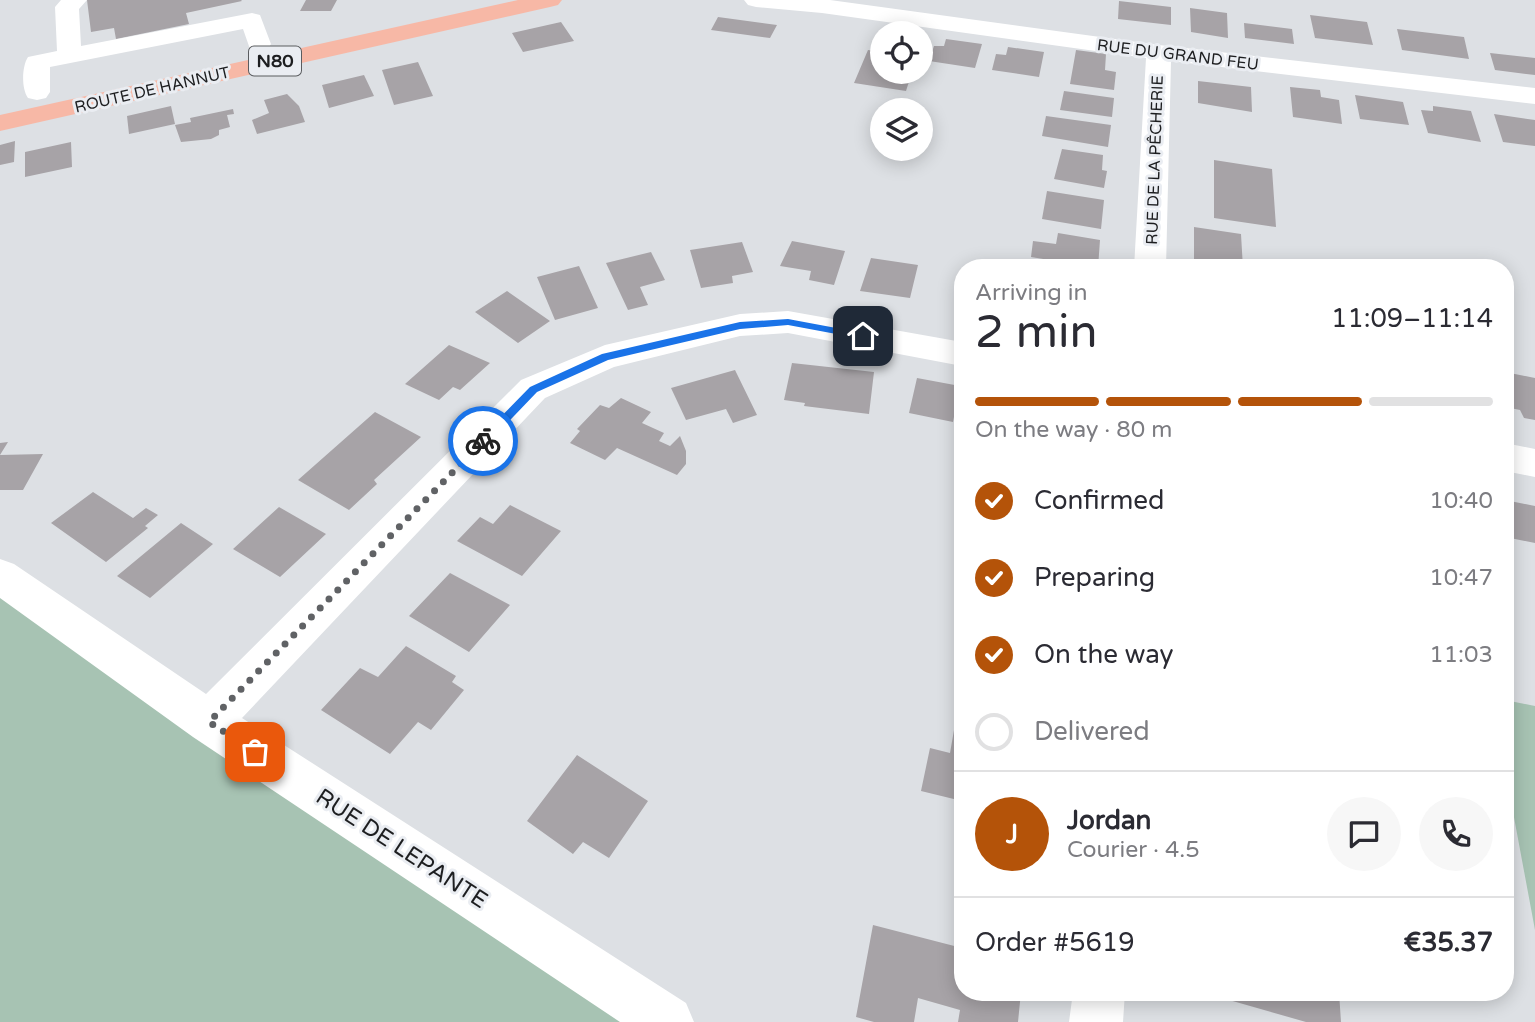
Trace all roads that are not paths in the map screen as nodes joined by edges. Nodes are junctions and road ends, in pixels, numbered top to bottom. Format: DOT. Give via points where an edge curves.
graph roads {
  1 [pos="75,0"];
  2 [pos="463,0"];
  3 [pos="550,0"];
  4 [pos="756,0"];
  5 [pos="814,3"];
  6 [pos="259,44"];
  7 [pos="1159,52"];
  8 [pos="71,56"];
  9 [pos="37,92"];
  10 [pos="1535,96"];
  11 [pos="0,100"];
  12 [pos="0,123"];
  13 [pos="1150,259"];
  14 [pos="954,353"];
  15 [pos="1514,459"];
  16 [pos="1535,463"];
  17 [pos="0,576"];
  18 [pos="209,722"];
  19 [pos="1097,1001"];
  20 [pos="667,1022"];
  21 [pos="1096,1022"];
  1 -- 8 [label="street" via="66,8"];
  2 -- 6 [label="main road, ROUTE DE HANNUT / N80"];
  3 -- 12 [label="main road, ROUTE DE HANNUT / N80"];
  4 -- 5 [label="street, RUE DU GRAND FEU"];
  5 -- 7 [label="street, RUE DU GRAND FEU"];
  6 -- 8 [label="street" via="252,20"];
  6 -- 9 [label="main road, ROUTE DE HANNUT / N80"];
  7 -- 10 [label="street, RUE DU GRAND FEU"];
  7 -- 13 [label="street, RUE DE LA PÊCHERIE"];
  8 -- 9 [label="street" via="37,62"];
  9 -- 11 [label="main road, ROUTE DE HANNUT / N80"];
  14 -- 18 [label="street" via="788,322 740,325 605,357 533,389"];
  15 -- 16 [label="street"];
  17 -- 18 [label="street, RUE DE LEPANTE"];
  18 -- 20 [label="street, RUE DE LEPANTE"];
  19 -- 21 [label="street"];
}
